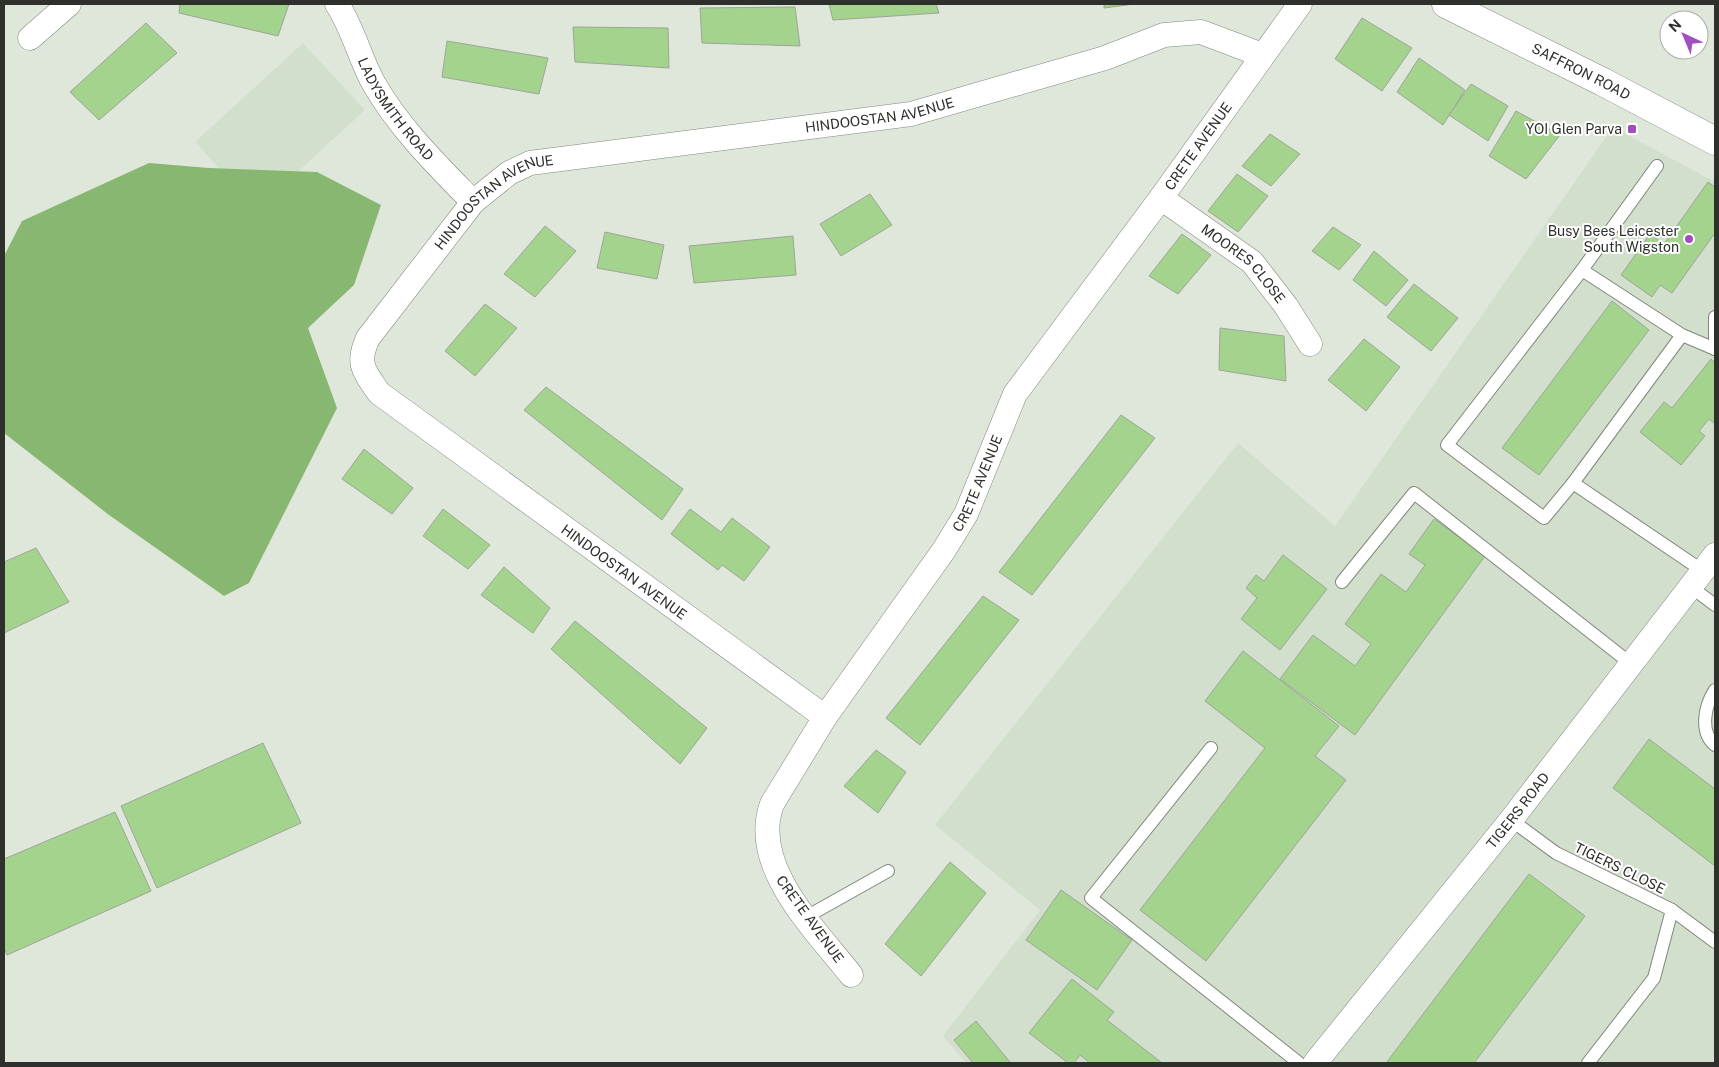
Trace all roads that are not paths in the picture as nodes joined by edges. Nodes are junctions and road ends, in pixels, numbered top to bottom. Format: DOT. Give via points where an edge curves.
graph roads {
  1 [pos="70,4"];
  2 [pos="337,4"];
  3 [pos="1300,4"];
  4 [pos="1446,4"];
  5 [pos="30,38"];
  6 [pos="1262,55"];
  7 [pos="1715,141"];
  8 [pos="1657,166"];
  9 [pos="1162,198"];
  10 [pos="473,202"];
  11 [pos="1582,270"];
  12 [pos="1715,318"];
  13 [pos="1682,336"];
  14 [pos="1310,344"];
  15 [pos="1715,349"];
  16 [pos="1573,483"];
  17 [pos="1703,571"];
  18 [pos="1342,582"];
  19 [pos="1715,605"];
  20 [pos="1630,663"];
  21 [pos="1715,690"];
  22 [pos="825,717"];
  23 [pos="1715,745"];
  24 [pos="1211,748"];
  25 [pos="1511,820"];
  26 [pos="888,871"];
  27 [pos="1672,910"];
  28 [pos="806,917"];
  29 [pos="1715,942"];
  30 [pos="851,975"];
  31 [pos="1299,1063"];
  32 [pos="1315,1063"];
  33 [pos="1588,1063"];
  1 -- 5 [label="street"];
  2 -- 10 [label="street, LADYSMITH ROAD" via="374,83 397,120"];
  3 -- 6 [label="street, CRETE AVENUE"];
  4 -- 7 [label="main road, SAFFRON ROAD"];
  6 -- 9 [label="street, CRETE AVENUE"];
  6 -- 10 [label="street, HINDOOSTAN AVENUE" via="1201,32 1164,36 1105,58 911,114 530,163 509,172"];
  8 -- 11 [label="lane"];
  9 -- 14 [label="street, MOORES CLOSE" via="1252,262"];
  9 -- 22 [label="street, CRETE AVENUE" via="1015,394 966,514"];
  10 -- 22 [label="street, HINDOOSTAN AVENUE" via="368,338 361,353 364,370 379,393"];
  11 -- 13 [label="lane"];
  11 -- 16 [label="lane" via="1447,446 1544,518"];
  12 -- 15 [label="lane"];
  13 -- 15 [label="lane"];
  13 -- 16 [label="lane"];
  16 -- 17 [label="lane"];
  17 -- 19 [label="lane"];
  17 -- 20 [label="street, TIGERS ROAD"];
  18 -- 20 [label="lane" via="1414,493"];
  20 -- 25 [label="street, TIGERS ROAD"];
  21 -- 23 [label="lane" via="1707,702 1705,724 1710,741"];
  22 -- 28 [label="street, CRETE AVENUE" via="772,804 767,819 774,869"];
  24 -- 31 [label="lane" via="1091,898"];
  25 -- 27 [label="lane, TIGERS CLOSE" via="1556,853"];
  25 -- 32 [label="street, TIGERS ROAD"];
  26 -- 28 [label="lane"];
  27 -- 29 [label="lane, TIGERS CLOSE"];
  27 -- 33 [label="lane" via="1654,978"];
  28 -- 30 [label="street, CRETE AVENUE"];
}
